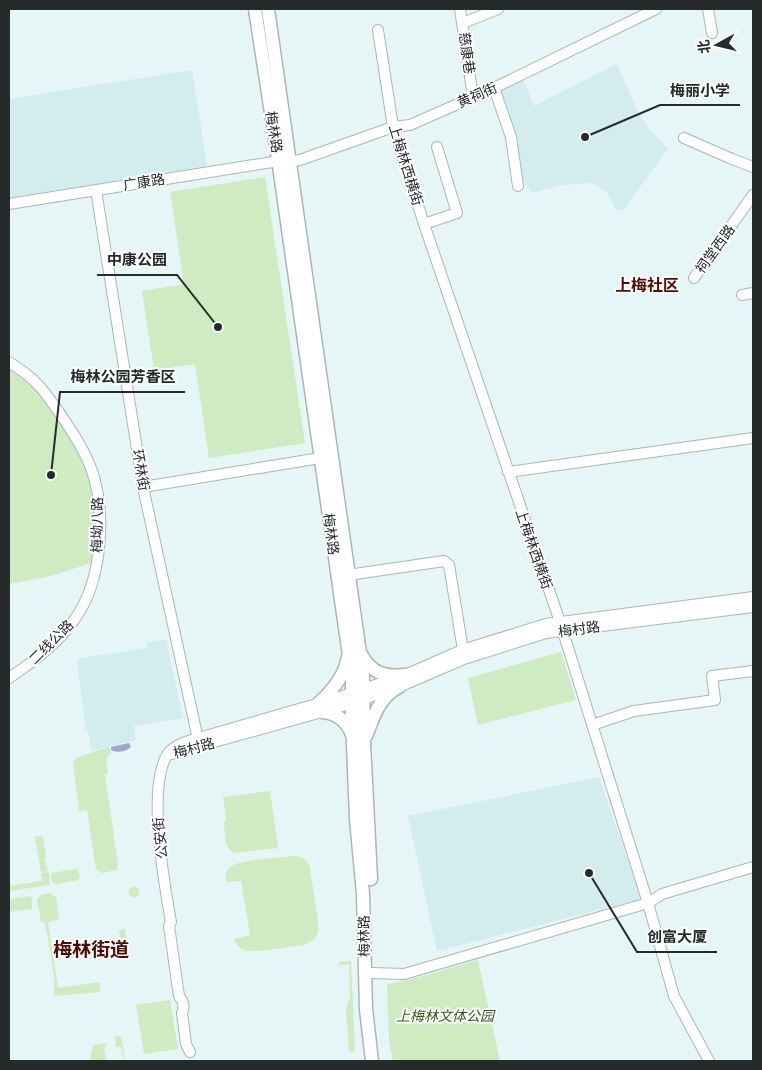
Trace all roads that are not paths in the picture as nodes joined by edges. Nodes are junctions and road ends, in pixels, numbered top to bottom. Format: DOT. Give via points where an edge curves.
graph roads {
  1 [pos="255,9"];
  2 [pos="268,9"];
  3 [pos="460,9"];
  4 [pos="498,9"];
  5 [pos="656,9"];
  6 [pos="708,9"];
  7 [pos="462,23"];
  8 [pos="378,30"];
  9 [pos="712,33"];
  10 [pos="494,88"];
  11 [pos="473,97"];
  12 [pos="393,127"];
  13 [pos="684,138"];
  14 [pos="437,147"];
  15 [pos="285,162"];
  16 [pos="753,167"];
  17 [pos="518,186"];
  18 [pos="96,190"];
  19 [pos="753,195"];
  20 [pos="9,204"];
  21 [pos="424,224"];
  22 [pos="694,278"];
  23 [pos="753,294"];
  24 [pos="742,295"];
  25 [pos="9,362"];
  26 [pos="753,438"];
  27 [pos="320,458"];
  28 [pos="508,472"];
  29 [pos="143,487"];
  30 [pos="95,570"];
  31 [pos="348,575"];
  32 [pos="753,597"];
  33 [pos="753,607"];
  34 [pos="561,626"];
  35 [pos="354,652"];
  36 [pos="463,654"];
  37 [pos="753,671"];
  38 [pos="9,678"];
  39 [pos="402,681"];
  40 [pos="357,696"];
  41 [pos="321,708"];
  42 [pos="592,725"];
  43 [pos="199,742"];
  44 [pos="358,742"];
  45 [pos="166,755"];
  46 [pos="753,867"];
  47 [pos="648,903"];
  48 [pos="372,973"];
  49 [pos="191,1057"];
  50 [pos="372,1061"];
  51 [pos="381,1061"];
  52 [pos="709,1061"];
  1 -- 15 [label="main road, 梅林路"];
  2 -- 15 [label="main road, 梅林路"];
  3 -- 7 [label="street, 慈康巷"];
  4 -- 7 [label="street"];
  5 -- 10 [label="street, 黄祠街"];
  6 -- 9 [label="street"];
  7 -- 11 [label="street, 慈康巷"];
  8 -- 12 [label="street, 上梅林西横街"];
  10 -- 11 [label="street, 黄祠街"];
  10 -- 17 [label="street" via="511,137"];
  11 -- 12 [label="street, 黄祠街" via="410,126"];
  12 -- 15 [label="street, 黄祠街" via="300,160"];
  12 -- 21 [label="street, 上梅林西横街"];
  13 -- 16 [label="street"];
  14 -- 21 [label="street" via="457,213"];
  15 -- 18 [label="street, 广康路"];
  15 -- 27 [label="main road, 梅林路"];
  15 -- 31 [label="main road, 梅林路"];
  18 -- 20 [label="street, 广康路"];
  18 -- 29 [label="street, 环林街"];
  19 -- 22 [label="street, 祠堂西路"];
  21 -- 28 [label="street, 上梅林西横街"];
  23 -- 24 [label="street"];
  25 -- 30 [label="street, 梅坳八路" via="27,373 43,390 92,469 98,492 100,533"];
  26 -- 28 [label="street"];
  27 -- 29 [label="street"];
  27 -- 35 [label="main road, 梅林路"];
  28 -- 34 [label="street, 上梅林西横街"];
  29 -- 43 [label="street, 环林街"];
  30 -- 38 [label="street, 二线公路" via="81,610 66,631 33,662"];
  31 -- 35 [label="main road, 梅林路"];
  31 -- 36 [label="street" via="444,561 449,565"];
  32 -- 34 [label="street, 梅村路"];
  33 -- 34 [label="street, 梅村路"];
  34 -- 36 [label="street, 梅村路"];
  34 -- 42 [label="street, 上梅林西横街"];
  35 -- 39 [label="main road" via="367,666"];
  35 -- 40 [label="main road, 梅林路"];
  35 -- 41 [label="main road"];
  36 -- 39 [label="street, 梅村路"];
  37 -- 42 [label="street" via="712,676 715,700 634,711"];
  39 -- 40 [label="street, 梅村路"];
  39 -- 44 [label="main road" via="380,703"];
  40 -- 41 [label="street, 梅村路"];
  40 -- 44 [label="main road, 梅林路"];
  41 -- 43 [label="street, 梅村路"];
  41 -- 44 [label="main road" via="341,719"];
  42 -- 47 [label="street, 上梅林西横街"];
  43 -- 45 [label="street, 梅村路"];
  44 -- 48 [label="main road, 梅林路" via="372,897"];
  44 -- 50 [label="main road, 梅林路" via="356,819 364,894 366,1009"];
  45 -- 49 [label="street, 公安街" via="159,777 157,820 184,995 183,1006 192,1042"];
  46 -- 47 [label="street" via="662,894"];
  47 -- 48 [label="street" via="404,974"];
  47 -- 52 [label="street, 上梅林西横街" via="674,996"];
  48 -- 51 [label="main road, 梅林路"];
}
